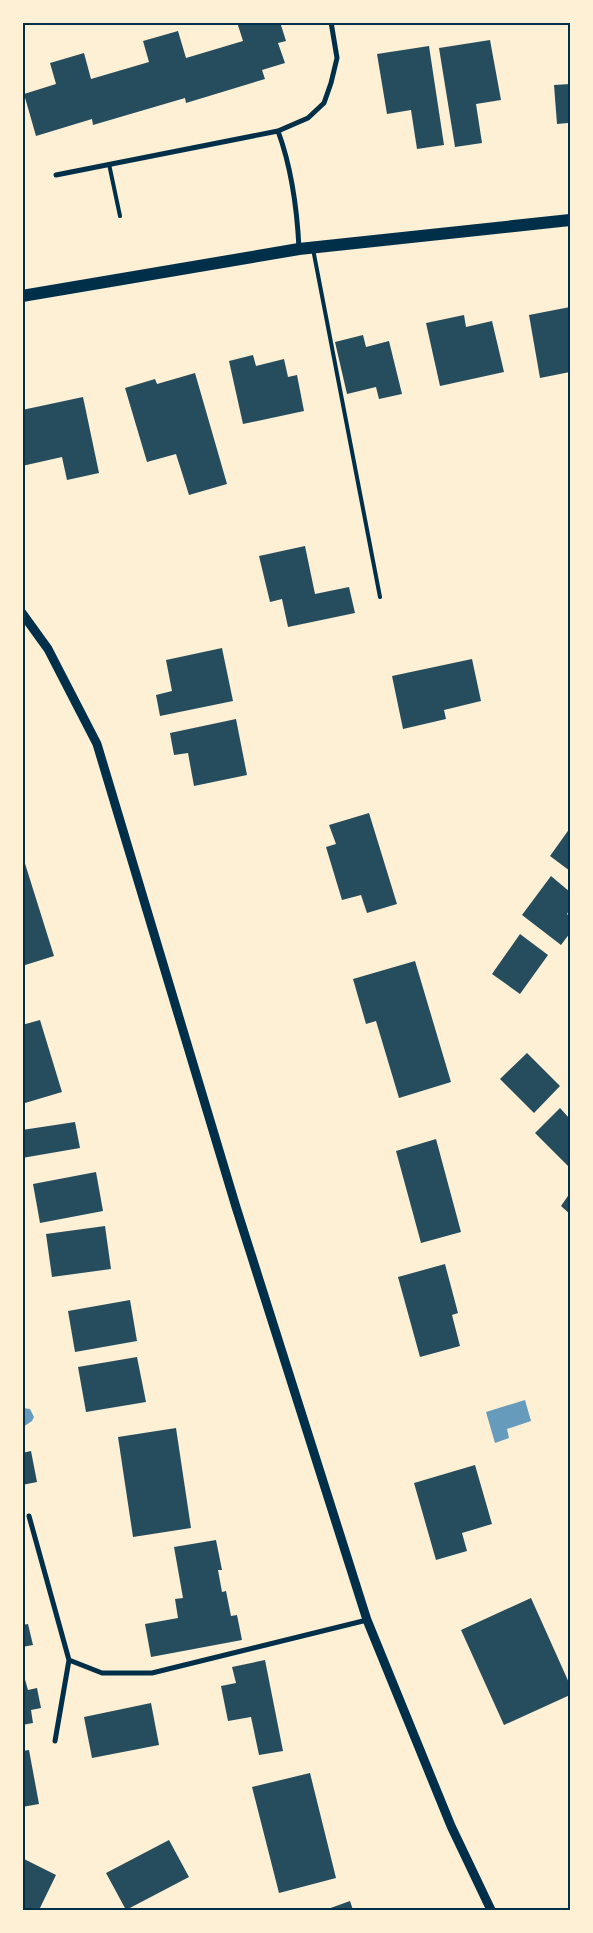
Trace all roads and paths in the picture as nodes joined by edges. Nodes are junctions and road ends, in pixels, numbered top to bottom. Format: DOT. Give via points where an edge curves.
graph roads {
  1 [pos="331,22"];
  2 [pos="278,131"];
  3 [pos="109,164"];
  4 [pos="56,175"];
  5 [pos="120,216"];
  6 [pos="570,220"];
  7 [pos="306,248"];
  8 [pos="22,296"];
  9 [pos="380,597"];
  10 [pos="22,613"];
  11 [pos="29,1516"];
  12 [pos="367,1620"];
  13 [pos="69,1660"];
  14 [pos="55,1741"];
  15 [pos="491,1910"];
  1 -- 2 [label="street" via="337,58 324,103 308,118"];
  2 -- 3 [label="street"];
  2 -- 7 [label="street"];
  3 -- 4 [label="street"];
  3 -- 5 [label="lane"];
  6 -- 7 [label="main road"];
  7 -- 8 [label="main road"];
  7 -- 9 [label="lane"];
  10 -- 12 [label="street" via="48,649 97,744 236,1207"];
  11 -- 13 [label="street"];
  12 -- 13 [label="street" via="152,1673 102,1672"];
  12 -- 15 [label="street" via="451,1826"];
  13 -- 14 [label="street"];
}
